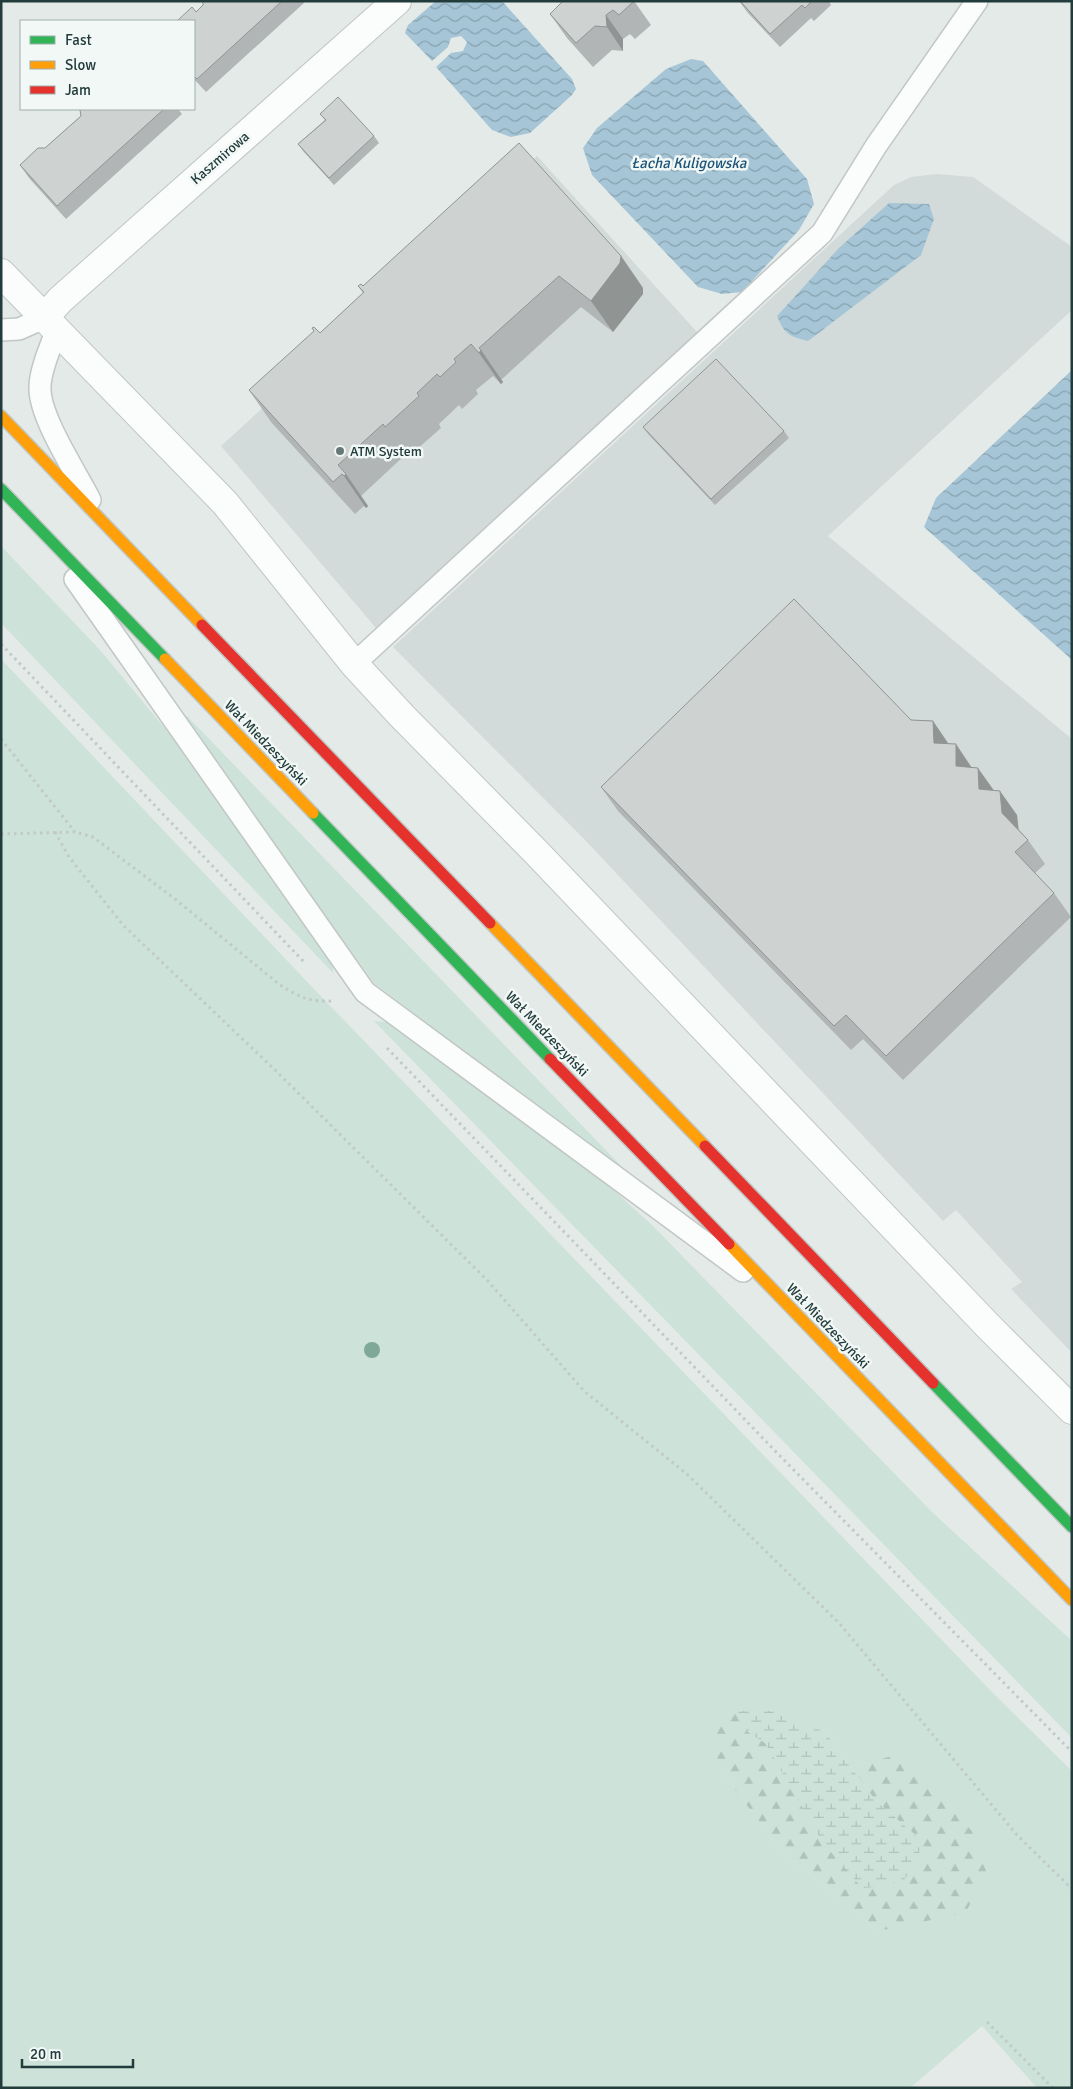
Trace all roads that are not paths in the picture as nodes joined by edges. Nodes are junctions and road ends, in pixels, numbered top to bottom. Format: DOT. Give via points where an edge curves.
graph roads {
  1 [pos="397,1"];
  2 [pos="977,1"];
  3 [pos="1,273"];
  4 [pos="51,324"];
  5 [pos="1,330"];
  6 [pos="1,416"];
  7 [pos="1,489"];
  8 [pos="101,520"];
  9 [pos="42,531"];
  10 [pos="354,664"];
  11 [pos="784,1302"];
  12 [pos="1072,1410"];
  13 [pos="1072,1527"];
  14 [pos="1072,1600"];
  1 -- 4 [label="street, Kaszmirowa" via="67,293"];
  2 -- 10 [label="lane" via="876,146 822,233"];
  3 -- 4 [label="street"];
  4 -- 5 [label="lane"];
  4 -- 8 [label="lane" via="40,388 48,422"];
  4 -- 10 [label="street" via="226,503"];
  6 -- 8 [label="main road"];
  7 -- 9 [label="main road, Wał Miedzeszyński"];
  8 -- 13 [label="main road"];
  9 -- 11 [label="main road, Wał Miedzeszyński"];
  9 -- 11 [label="lane" via="365,992"];
  10 -- 12 [label="street"];
  11 -- 14 [label="main road, Wał Miedzeszyński"];
}
